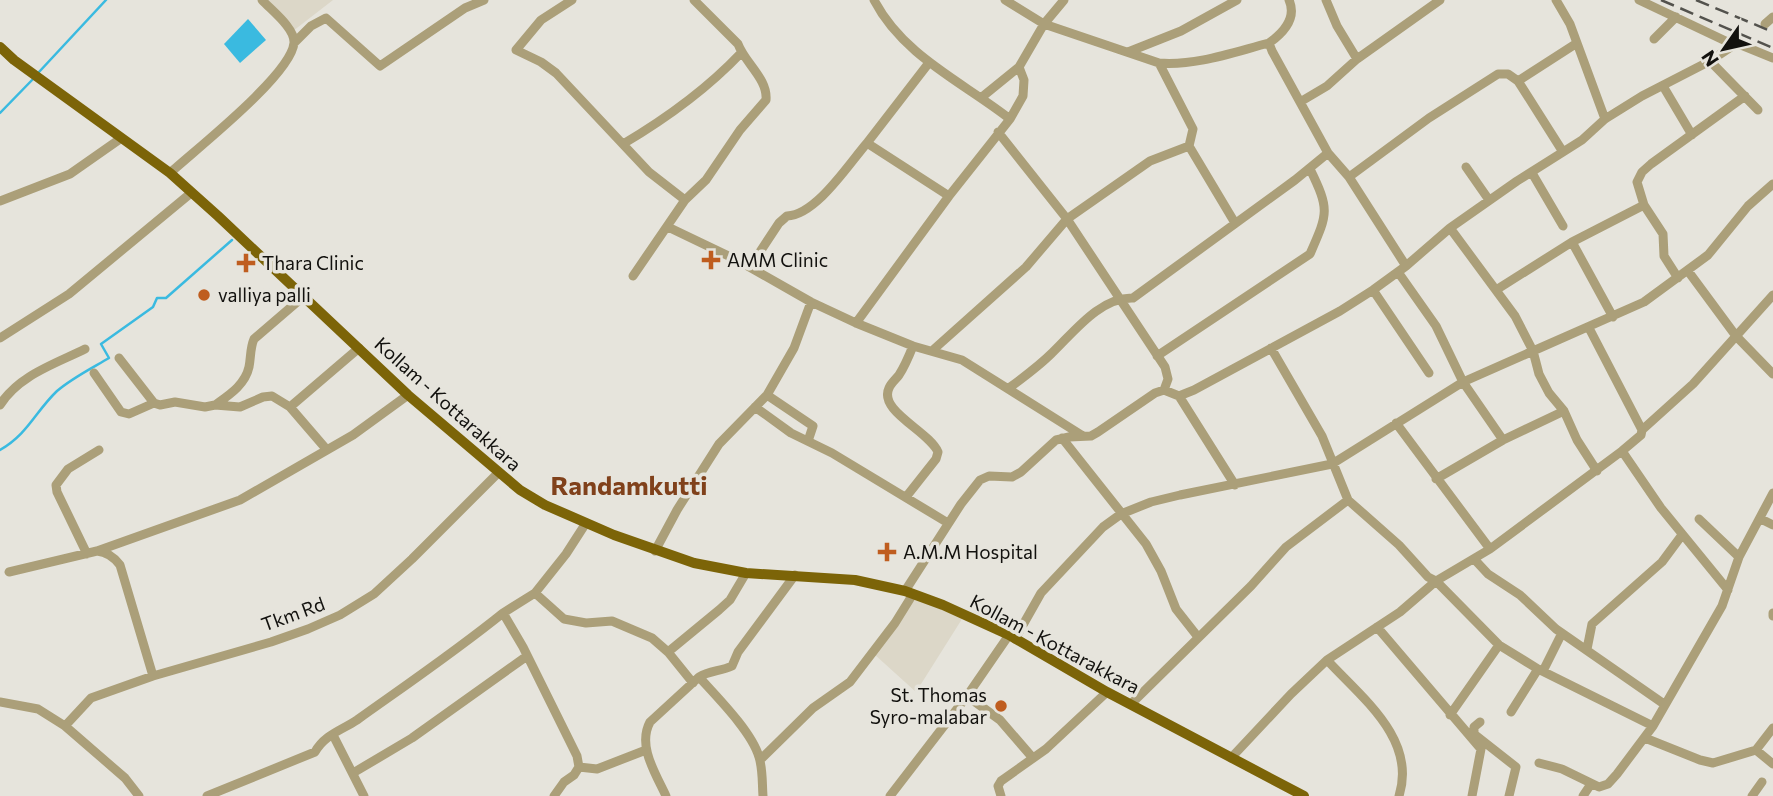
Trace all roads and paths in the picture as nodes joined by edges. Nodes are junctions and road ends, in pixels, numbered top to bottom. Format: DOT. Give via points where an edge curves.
graph roads {
  1 [pos="262,0"];
  2 [pos="484,0"];
  3 [pos="572,0"];
  4 [pos="694,0"];
  5 [pos="874,0"];
  6 [pos="1005,0"];
  7 [pos="1064,0"];
  8 [pos="1237,0"];
  9 [pos="1289,0"];
  10 [pos="1326,0"];
  11 [pos="1440,0"];
  12 [pos="1556,0"];
  13 [pos="1639,0"];
  14 [pos="462,4"];
  15 [pos="1676,17"];
  16 [pos="1773,17"];
  17 [pos="1044,24"];
  18 [pos="1765,24"];
  19 [pos="1654,39"];
  20 [pos="294,43"];
  21 [pos="1269,43"];
  22 [pos="1577,43"];
  23 [pos="1734,45"];
  24 [pos="0,47"];
  25 [pos="1128,52"];
  26 [pos="741,53"];
  27 [pos="1773,58"];
  28 [pos="1357,59"];
  29 [pos="1710,61"];
  30 [pos="1159,63"];
  31 [pos="928,64"];
  32 [pos="1019,67"];
  33 [pos="1518,81"];
  34 [pos="1663,86"];
  35 [pos="1745,96"];
  36 [pos="982,97"];
  37 [pos="1300,102"];
  38 [pos="1758,110"];
  39 [pos="1010,119"];
  40 [pos="1605,119"];
  41 [pos="998,132"];
  42 [pos="1692,135"];
  43 [pos="120,139"];
  44 [pos="867,143"];
  45 [pos="623,144"];
  46 [pos="1189,146"];
  47 [pos="1563,152"];
  48 [pos="1328,153"];
  49 [pos="1466,167"];
  50 [pos="1310,169"];
  51 [pos="170,173"];
  52 [pos="1532,173"];
  53 [pos="1349,177"];
  54 [pos="1773,184"];
  55 [pos="191,193"];
  56 [pos="949,196"];
  57 [pos="685,200"];
  58 [pos="1489,200"];
  59 [pos="0,201"];
  60 [pos="1644,205"];
  61 [pos="1066,219"];
  62 [pos="1235,223"];
  63 [pos="1563,226"];
  64 [pos="668,227"];
  65 [pos="1450,228"];
  66 [pos="1572,242"];
  67 [pos="750,267"];
  68 [pos="1402,269"];
  69 [pos="1689,271"];
  70 [pos="633,276"];
  71 [pos="1678,278"];
  72 [pos="1373,290"];
  73 [pos="1496,290"];
  74 [pos="1773,295"];
  75 [pos="304,296"];
  76 [pos="1119,298"];
  77 [pos="811,302"];
  78 [pos="1613,317"];
  79 [pos="856,323"];
  80 [pos="1589,328"];
  81 [pos="1736,337"];
  82 [pos="0,338"];
  83 [pos="914,346"];
  84 [pos="359,348"];
  85 [pos="1271,348"];
  86 [pos="85,349"];
  87 [pos="933,350"];
  88 [pos="1533,351"];
  89 [pos="1157,356"];
  90 [pos="119,358"];
  91 [pos="94,373"];
  92 [pos="1429,373"];
  93 [pos="1773,374"];
  94 [pos="1463,382"];
  95 [pos="1009,388"];
  96 [pos="1164,390"];
  97 [pos="408,395"];
  98 [pos="767,395"];
  99 [pos="1179,396"];
  100 [pos="154,403"];
  101 [pos="0,405"];
  102 [pos="215,405"];
  103 [pos="290,407"];
  104 [pos="755,407"];
  105 [pos="1564,411"];
  106 [pos="1396,423"];
  107 [pos="1642,430"];
  108 [pos="1084,436"];
  109 [pos="809,438"];
  110 [pos="1062,438"];
  111 [pos="1503,440"];
  112 [pos="99,450"];
  113 [pos="327,450"];
  114 [pos="1622,451"];
  115 [pos="1332,464"];
  116 [pos="1597,471"];
  117 [pos="498,473"];
  118 [pos="1436,479"];
  119 [pos="1235,485"];
  120 [pos="1773,494"];
  121 [pos="905,497"];
  122 [pos="1348,500"];
  123 [pos="1121,514"];
  124 [pos="1699,519"];
  125 [pos="1761,519"];
  126 [pos="586,523"];
  127 [pos="948,523"];
  128 [pos="1773,525"];
  129 [pos="1682,535"];
  130 [pos="1490,549"];
  131 [pos="655,551"];
  132 [pos="92,553"];
  133 [pos="1739,557"];
  134 [pos="1475,559"];
  135 [pos="9,572"];
  136 [pos="746,573"];
  137 [pos="795,575"];
  138 [pos="1436,581"];
  139 [pos="1728,590"];
  140 [pos="909,592"];
  141 [pos="535,593"];
  142 [pos="503,614"];
  143 [pos="1377,627"];
  144 [pos="1562,633"];
  145 [pos="1012,637"];
  146 [pos="1198,637"];
  147 [pos="1499,645"];
  148 [pos="1587,649"];
  149 [pos="668,652"];
  150 [pos="527,656"];
  151 [pos="1327,660"];
  152 [pos="1540,670"];
  153 [pos="153,676"];
  154 [pos="696,680"];
  155 [pos="1107,692"];
  156 [pos="967,696"];
  157 [pos="0,702"];
  158 [pos="1131,704"];
  159 [pos="1664,704"];
  160 [pos="1511,712"];
  161 [pos="1450,715"];
  162 [pos="1480,722"];
  163 [pos="65,726"];
  164 [pos="1653,726"];
  165 [pos="1773,728"];
  166 [pos="333,735"];
  167 [pos="1645,738"];
  168 [pos="646,750"];
  169 [pos="1756,750"];
  170 [pos="1032,757"];
  171 [pos="1231,758"];
  172 [pos="760,760"];
  173 [pos="1539,763"];
  174 [pos="1773,764"];
  175 [pos="579,767"];
  176 [pos="353,773"];
  177 [pos="1762,782"];
  178 [pos="1591,784"];
  179 [pos="139,796"];
  180 [pos="207,796"];
  181 [pos="363,796"];
  182 [pos="554,796"];
  183 [pos="666,796"];
  184 [pos="762,796"];
  185 [pos="890,796"];
  186 [pos="1001,796"];
  187 [pos="1304,796"];
  188 [pos="1399,796"];
  189 [pos="1472,796"];
  190 [pos="1509,796"];
  191 [pos="1583,796"];
  192 [pos="1752,796"];
  1 -- 20 [label="street" via="285,25"];
  2 -- 14 [label="street"];
  3 -- 45 [label="street" via="541,20 516,50 556,73"];
  4 -- 26 [label="street" via="731,36"];
  5 -- 31 [label="street"];
  6 -- 17 [label="street"];
  7 -- 17 [label="street"];
  8 -- 25 [label="street" via="1181,31"];
  9 -- 21 [label="street" via="1290,21"];
  10 -- 28 [label="street"];
  11 -- 28 [label="street"];
  12 -- 22 [label="street"];
  13 -- 15 [label="street"];
  14 -- 20 [label="street" via="380,66 326,18"];
  15 -- 19 [label="street"];
  15 -- 23 [label="street"];
  16 -- 18 [label="street"];
  17 -- 25 [label="street"];
  17 -- 32 [label="street"];
  20 -- 51 [label="street" via="281,68 258,94"];
  21 -- 30 [label="street" via="1205,59"];
  21 -- 37 [label="street"];
  22 -- 33 [label="street"];
  22 -- 40 [label="street"];
  23 -- 27 [label="street"];
  23 -- 29 [label="street"];
  24 -- 43 [label="main road, Kollam - Kottarakkara"];
  25 -- 30 [label="street"];
  26 -- 45 [label="street" via="689,102"];
  26 -- 57 [label="street" via="766,91 766,100 706,180"];
  28 -- 37 [label="street"];
  29 -- 34 [label="street"];
  29 -- 35 [label="street"];
  30 -- 46 [label="street" via="1193,129"];
  31 -- 36 [label="street"];
  31 -- 44 [label="street"];
  32 -- 36 [label="street"];
  32 -- 39 [label="street" via="1023,96"];
  33 -- 47 [label="street"];
  33 -- 53 [label="street" via="1498,74"];
  34 -- 40 [label="street"];
  34 -- 42 [label="street"];
  35 -- 38 [label="street"];
  35 -- 42 [label="street"];
  36 -- 39 [label="street"];
  37 -- 48 [label="street"];
  39 -- 41 [label="street"];
  40 -- 47 [label="street"];
  41 -- 56 [label="street"];
  41 -- 61 [label="street"];
  42 -- 60 [label="street" via="1642,172 1637,182"];
  43 -- 51 [label="main road, Kollam - Kottarakkara"];
  43 -- 59 [label="street" via="70,174"];
  44 -- 56 [label="street"];
  44 -- 67 [label="street" via="816,204 779,223"];
  45 -- 57 [label="street"];
  46 -- 61 [label="street" via="1150,161"];
  46 -- 62 [label="street"];
  47 -- 52 [label="street"];
  48 -- 50 [label="street"];
  48 -- 53 [label="street"];
  49 -- 58 [label="street"];
  50 -- 62 [label="street"];
  50 -- 89 [label="street" via="1326,208 1310,254"];
  51 -- 55 [label="main road, Kollam - Kottarakkara"];
  52 -- 58 [label="street"];
  52 -- 63 [label="street"];
  53 -- 68 [label="street"];
  54 -- 69 [label="street"];
  55 -- 75 [label="main road, Kollam - Kottarakkara"];
  55 -- 82 [label="street" via="69,294"];
  56 -- 79 [label="street"];
  57 -- 64 [label="street"];
  58 -- 65 [label="street"];
  60 -- 66 [label="street"];
  60 -- 71 [label="street" via="1662,234 1664,256"];
  61 -- 76 [label="street"];
  61 -- 87 [label="street" via="1026,267"];
  62 -- 76 [label="street" via="1133,298"];
  64 -- 67 [label="street"];
  64 -- 70 [label="street"];
  65 -- 68 [label="street"];
  65 -- 73 [label="street"];
  66 -- 73 [label="street"];
  66 -- 78 [label="street"];
  67 -- 77 [label="street"];
  68 -- 72 [label="street"];
  68 -- 94 [label="street"];
  69 -- 71 [label="street"];
  69 -- 81 [label="street"];
  71 -- 78 [label="street"];
  72 -- 85 [label="street"];
  72 -- 92 [label="street"];
  73 -- 88 [label="street"];
  74 -- 81 [label="street"];
  75 -- 84 [label="main road, Kollam - Kottarakkara"];
  75 -- 102 [label="street" via="254,339 242,383"];
  76 -- 89 [label="street"];
  76 -- 95 [label="street" via="1080,324"];
  77 -- 79 [label="street"];
  77 -- 98 [label="street" via="794,348"];
  78 -- 80 [label="street"];
  79 -- 83 [label="street"];
  80 -- 88 [label="street"];
  80 -- 107 [label="street"];
  81 -- 93 [label="street"];
  81 -- 107 [label="street"];
  83 -- 87 [label="street"];
  83 -- 121 [label="street" via="888,389 887,402 931,440 938,453"];
  84 -- 97 [label="main road, Kollam - Kottarakkara"];
  84 -- 103 [label="street"];
  85 -- 99 [label="street"];
  85 -- 115 [label="street" via="1322,436"];
  86 -- 101 [label="street" via="18,384"];
  87 -- 95 [label="street" via="962,360"];
  88 -- 94 [label="street"];
  88 -- 105 [label="street" via="1539,374"];
  89 -- 96 [label="street" via="1167,374"];
  90 -- 100 [label="street"];
  91 -- 100 [label="street" via="121,412 129,414"];
  94 -- 106 [label="street"];
  94 -- 111 [label="street"];
  95 -- 108 [label="street"];
  96 -- 99 [label="street"];
  96 -- 108 [label="street" via="1098,432"];
  97 -- 113 [label="street"];
  97 -- 117 [label="main road, Kollam - Kottarakkara"];
  98 -- 104 [label="street"];
  98 -- 109 [label="street" via="813,426"];
  99 -- 119 [label="street"];
  100 -- 102 [label="street"];
  102 -- 103 [label="street" via="240,407 272,396"];
  103 -- 113 [label="street"];
  104 -- 121 [label="street" via="791,433"];
  104 -- 131 [label="street" via="719,444"];
  105 -- 111 [label="street"];
  105 -- 116 [label="street"];
  106 -- 115 [label="street"];
  106 -- 118 [label="street"];
  107 -- 114 [label="street"];
  108 -- 110 [label="street"];
  110 -- 123 [label="street"];
  110 -- 127 [label="street" via="1017,475 979,480"];
  111 -- 118 [label="street"];
  112 -- 132 [label="street" via="68,469 56,485"];
  113 -- 132 [label="street" via="240,500"];
  114 -- 116 [label="street"];
  114 -- 129 [label="street"];
  115 -- 119 [label="street"];
  115 -- 122 [label="street"];
  116 -- 130 [label="street"];
  117 -- 126 [label="main road, Kollam - Kottarakkara" via="528,495"];
  117 -- 153 [label="street, Tkm Rd" via="374,594 340,615 271,642"];
  118 -- 130 [label="street"];
  119 -- 123 [label="street" via="1171,497"];
  120 -- 125 [label="street"];
  121 -- 127 [label="street"];
  122 -- 138 [label="street"];
  122 -- 146 [label="street" via="1286,547"];
  123 -- 145 [label="street" via="1041,593"];
  123 -- 146 [label="street" via="1154,556 1176,609"];
  124 -- 133 [label="street"];
  125 -- 128 [label="street"];
  125 -- 133 [label="street"];
  126 -- 131 [label="main road, Kollam - Kottarakkara"];
  126 -- 141 [label="street"];
  127 -- 140 [label="street"];
  129 -- 139 [label="street"];
  129 -- 148 [label="street" via="1662,562 1592,624"];
  130 -- 134 [label="street"];
  131 -- 136 [label="main road, Kollam - Kottarakkara"];
  132 -- 135 [label="street"];
  132 -- 153 [label="street" via="109,554 120,565"];
  133 -- 139 [label="street"];
  134 -- 138 [label="street"];
  134 -- 144 [label="street"];
  136 -- 137 [label="main road, Kollam - Kottarakkara"];
  136 -- 149 [label="street" via="730,600"];
  137 -- 140 [label="main road, Kollam - Kottarakkara" via="855,580"];
  137 -- 154 [label="street" via="738,652 732,667"];
  138 -- 143 [label="street"];
  138 -- 147 [label="street"];
  139 -- 159 [label="street"];
  140 -- 145 [label="main road, Kollam - Kottarakkara"];
  140 -- 172 [label="street" via="895,623 850,682 813,708"];
  141 -- 142 [label="street"];
  141 -- 149 [label="street" via="564,619 612,621 652,638"];
  142 -- 150 [label="street"];
  142 -- 166 [label="street"];
  143 -- 151 [label="street"];
  143 -- 161 [label="street"];
  144 -- 148 [label="street"];
  144 -- 152 [label="street"];
  145 -- 155 [label="main road, Kollam - Kottarakkara"];
  145 -- 156 [label="street"];
  146 -- 158 [label="street"];
  147 -- 152 [label="street"];
  147 -- 161 [label="street"];
  148 -- 159 [label="street"];
  149 -- 154 [label="street"];
  150 -- 175 [label="street"];
  150 -- 176 [label="street" via="412,738"];
  151 -- 171 [label="street"];
  151 -- 188 [label="street" via="1387,726 1402,755"];
  152 -- 160 [label="street"];
  152 -- 164 [label="street"];
  153 -- 163 [label="street, Tkm Rd" via="91,698"];
  154 -- 168 [label="street" via="650,722"];
  154 -- 172 [label="street" via="731,713"];
  155 -- 158 [label="main road, Kollam - Kottarakkara"];
  155 -- 170 [label="street"];
  156 -- 170 [label="street" via="1000,720"];
  156 -- 185 [label="street"];
  157 -- 163 [label="street" via="38,709"];
  158 -- 171 [label="main road, Kollam - Kottarakkara"];
  159 -- 164 [label="street"];
  161 -- 189 [label="street" via="1481,749"];
  162 -- 190 [label="street" via="1474,734 1516,767"];
  163 -- 179 [label="street"];
  164 -- 167 [label="street"];
  165 -- 169 [label="street"];
  166 -- 176 [label="street"];
  166 -- 180 [label="street" via="322,740 315,752"];
  167 -- 169 [label="street" via="1713,763"];
  167 -- 178 [label="street" via="1608,784"];
  168 -- 175 [label="street" via="597,769"];
  168 -- 183 [label="street"];
  169 -- 174 [label="street"];
  170 -- 186 [label="street" via="998,786"];
  171 -- 187 [label="main road, Kollam - Kottarakkara"];
  172 -- 184 [label="street"];
  173 -- 178 [label="street"];
  175 -- 182 [label="street"];
  176 -- 181 [label="street"];
  177 -- 192 [label="street"];
  178 -- 191 [label="street"];
}
